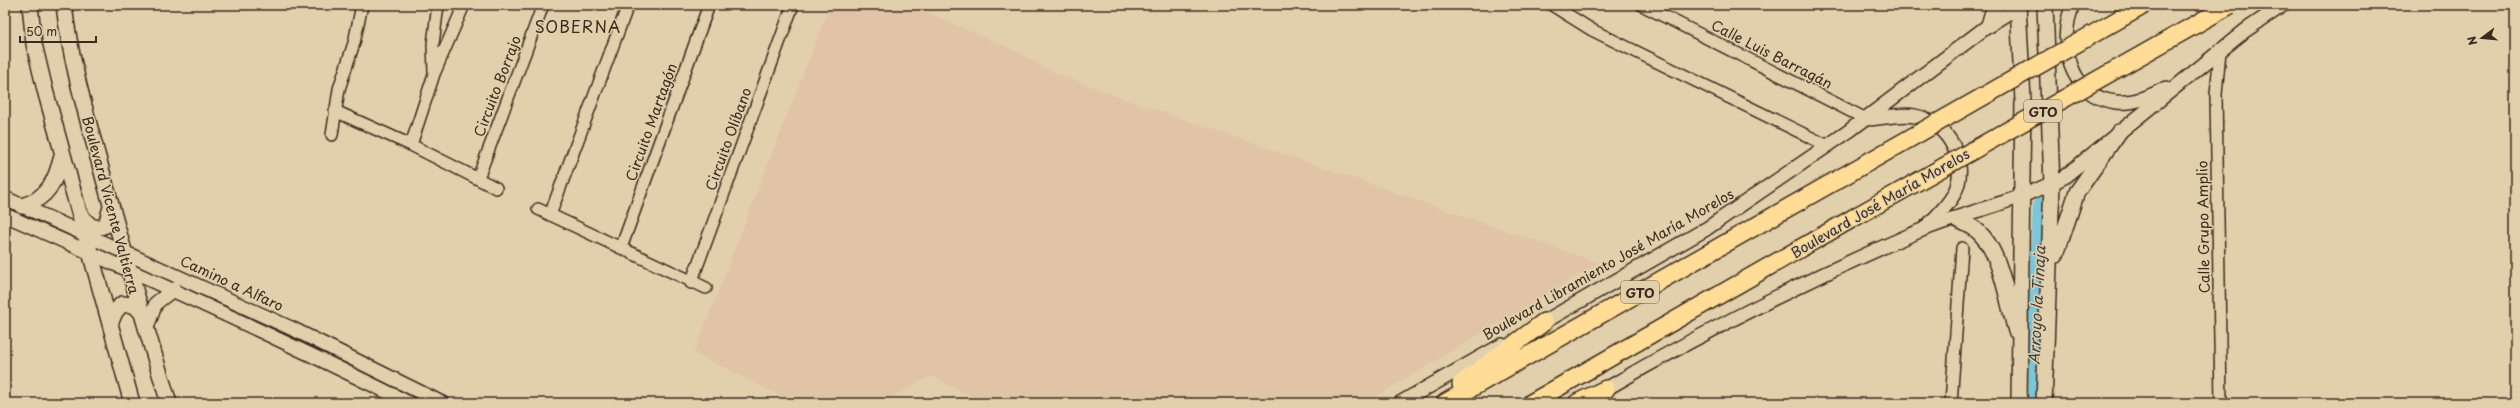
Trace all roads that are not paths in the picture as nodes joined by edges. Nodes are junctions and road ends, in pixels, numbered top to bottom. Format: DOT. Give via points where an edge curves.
graph roads {
  1 [pos="30,5"];
  2 [pos="64,5"];
  3 [pos="362,5"];
  4 [pos="438,5"];
  5 [pos="464,5"];
  6 [pos="543,5"];
  7 [pos="628,5"];
  8 [pos="709,5"];
  9 [pos="793,5"];
  10 [pos="1552,5"];
  11 [pos="1642,5"];
  12 [pos="1995,5"];
  13 [pos="2045,5"];
  14 [pos="2073,5"];
  15 [pos="2144,5"];
  16 [pos="2230,5"];
  17 [pos="2283,5"];
  18 [pos="2019,6"];
  19 [pos="1989,24"];
  20 [pos="2220,51"];
  21 [pos="2203,64"];
  22 [pos="434,74"];
  23 [pos="334,111"];
  24 [pos="1866,119"];
  25 [pos="2119,132"];
  26 [pos="332,134"];
  27 [pos="411,146"];
  28 [pos="1828,146"];
  29 [pos="62,155"];
  30 [pos="478,178"];
  31 [pos="2052,184"];
  32 [pos="496,188"];
  33 [pos="2022,195"];
  34 [pos="5,198"];
  35 [pos="22,206"];
  36 [pos="111,206"];
  37 [pos="76,208"];
  38 [pos="538,209"];
  39 [pos="5,214"];
  40 [pos="550,215"];
  41 [pos="1956,219"];
  42 [pos="1922,230"];
  43 [pos="84,233"];
  44 [pos="621,248"];
  45 [pos="1962,248"];
  46 [pos="125,251"];
  47 [pos="90,252"];
  48 [pos="129,268"];
  49 [pos="2050,273"];
  50 [pos="691,282"];
  51 [pos="706,288"];
  52 [pos="174,289"];
  53 [pos="141,312"];
  54 [pos="1544,322"];
  55 [pos="110,324"];
  56 [pos="146,330"];
  57 [pos="2020,342"];
  58 [pos="1606,389"];
  59 [pos="132,403"];
  60 [pos="169,403"];
  61 [pos="409,403"];
  62 [pos="442,403"];
  63 [pos="1400,403"];
  64 [pos="1435,403"];
  65 [pos="1445,403"];
  66 [pos="1531,403"];
  67 [pos="1577,403"];
  68 [pos="1582,403"];
  69 [pos="1952,403"];
  70 [pos="2019,403"];
  71 [pos="2044,403"];
  72 [pos="2221,403"];
  1 -- 29 [label="main road" via="34,44"];
  2 -- 36 [label="main road, Boulevard Vicente Valtierra" via="68,40"];
  3 -- 23 [label="street"];
  4 -- 22 [label="street"];
  5 -- 22 [label="street"];
  6 -- 30 [label="street, Circuito Borrajo"];
  7 -- 40 [label="street"];
  8 -- 44 [label="street, Circuito Martagón"];
  9 -- 50 [label="street, Circuito Olíbano"];
  10 -- 28 [label="street" via="1592,30"];
  11 -- 24 [label="street, Calle Luis Barragán"];
  12 -- 19 [label="main road"];
  13 -- 31 [label="main road"];
  14 -- 21 [label="street" via="2068,18 2066,48 2073,71 2085,88 2098,96 2115,102 2142,98 2158,92"];
  15 -- 65 [label="main road, GTO, bridge"];
  16 -- 66 [label="main road, Boulevard José María Morelos / GTO, bridge"];
  17 -- 20 [label="street"];
  18 -- 19 [label="street, Boulevard Libramiento José María Morelos"];
  18 -- 33 [label="main road" via="2023,101"];
  19 -- 24 [label="street, Boulevard Libramiento José María Morelos"];
  20 -- 21 [label="street"];
  20 -- 72 [label="street, Calle Grupo Amplio" via="2216,94"];
  21 -- 25 [label="street"];
  22 -- 27 [label="street"];
  23 -- 26 [label="street"];
  23 -- 27 [label="street"];
  24 -- 28 [label="street, Boulevard Libramiento José María Morelos"];
  24 -- 42 [label="street" via="1914,116 1940,128 1955,149 1960,168 1954,194 1945,208"];
  25 -- 31 [label="street" via="2073,172"];
  25 -- 49 [label="main road" via="2077,192"];
  27 -- 30 [label="street"];
  28 -- 54 [label="street, Boulevard Libramiento José María Morelos" via="1706,229"];
  29 -- 35 [label="main road" via="52,185 43,196"];
  29 -- 37 [label="main road"];
  30 -- 32 [label="street"];
  31 -- 33 [label="street"];
  31 -- 49 [label="main road"];
  33 -- 41 [label="street"];
  33 -- 57 [label="main road"];
  34 -- 35 [label="street, Camino a Alfaro"];
  35 -- 43 [label="street, Camino a Alfaro"];
  36 -- 37 [label="main road" via="106,224 99,228 87,224"];
  36 -- 46 [label="main road, Boulevard Vicente Valtierra"];
  37 -- 43 [label="main road"];
  38 -- 40 [label="street"];
  39 -- 47 [label="street"];
  40 -- 44 [label="street"];
  41 -- 42 [label="street"];
  41 -- 57 [label="main road" via="1976,229 1996,257"];
  42 -- 58 [label="street" via="1777,296"];
  43 -- 46 [label="street, Camino a Alfaro"];
  43 -- 47 [label="main road"];
  44 -- 50 [label="street"];
  45 -- 69 [label="street"];
  46 -- 48 [label="main road, Boulevard Vicente Valtierra"];
  46 -- 62 [label="street, Camino a Alfaro" via="293,329"];
  47 -- 48 [label="street"];
  47 -- 55 [label="main road"];
  48 -- 52 [label="street"];
  48 -- 53 [label="main road, Boulevard Vicente Valtierra"];
  49 -- 71 [label="main road"];
  50 -- 51 [label="street"];
  52 -- 56 [label="street" via="156,304"];
  52 -- 61 [label="street"];
  53 -- 55 [label="main road" via="134,305 122,304"];
  53 -- 56 [label="main road, Boulevard Vicente Valtierra"];
  54 -- 63 [label="street, Boulevard Libramiento José María Morelos"];
  54 -- 64 [label="main road"];
  55 -- 59 [label="main road"];
  56 -- 60 [label="main road, Boulevard Vicente Valtierra"];
  57 -- 70 [label="main road"];
  58 -- 67 [label="main road"];
  58 -- 68 [label="street"];
}
